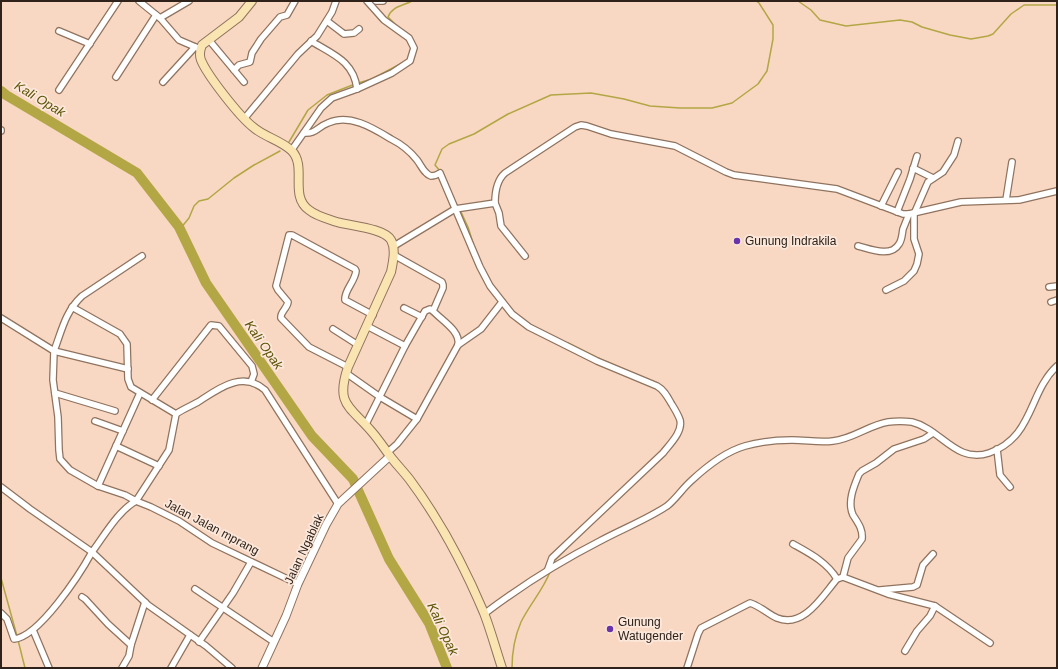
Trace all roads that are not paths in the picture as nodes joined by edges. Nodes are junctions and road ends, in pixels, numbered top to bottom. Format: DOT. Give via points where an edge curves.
graph roads {
  1 [pos="118,1"];
  2 [pos="139,1"];
  3 [pos="252,1"];
  4 [pos="295,1"];
  5 [pos="336,1"];
  6 [pos="367,1"];
  7 [pos="376,1"];
  8 [pos="383,1"];
  9 [pos="187,2"];
  10 [pos="158,17"];
  11 [pos="327,21"];
  12 [pos="359,28"];
  13 [pos="59,31"];
  14 [pos="208,40"];
  15 [pos="311,41"];
  16 [pos="90,44"];
  17 [pos="198,48"];
  18 [pos="234,70"];
  19 [pos="116,77"];
  20 [pos="163,82"];
  21 [pos="244,82"];
  22 [pos="357,85"];
  23 [pos="60,90"];
  24 [pos="244,119"];
  25 [pos="304,133"];
  26 [pos="958,141"];
  27 [pos="291,151"];
  28 [pos="917,156"];
  29 [pos="1012,162"];
  30 [pos="913,168"];
  31 [pos="898,172"];
  32 [pos="933,178"];
  33 [pos="1057,191"];
  34 [pos="1006,200"];
  35 [pos="495,203"];
  36 [pos="881,206"];
  37 [pos="455,209"];
  38 [pos="896,212"];
  39 [pos="912,214"];
  40 [pos="394,246"];
  41 [pos="858,246"];
  42 [pos="394,255"];
  43 [pos="142,256"];
  44 [pos="525,256"];
  45 [pos="1057,286"];
  46 [pos="1049,287"];
  47 [pos="886,290"];
  48 [pos="1057,300"];
  49 [pos="502,302"];
  50 [pos="1051,302"];
  51 [pos="72,307"];
  52 [pos="404,308"];
  53 [pos="433,311"];
  54 [pos="373,315"];
  55 [pos="422,317"];
  56 [pos="1,318"];
  57 [pos="367,326"];
  58 [pos="333,329"];
  59 [pos="358,345"];
  60 [pos="406,346"];
  61 [pos="458,346"];
  62 [pos="54,351"];
  63 [pos="1057,366"];
  64 [pos="128,369"];
  65 [pos="347,370"];
  66 [pos="251,382"];
  67 [pos="55,393"];
  68 [pos="140,393"];
  69 [pos="380,397"];
  70 [pos="152,400"];
  71 [pos="115,411"];
  72 [pos="176,414"];
  73 [pos="417,419"];
  74 [pos="95,421"];
  75 [pos="366,424"];
  76 [pos="123,431"];
  77 [pos="933,433"];
  78 [pos="116,446"];
  79 [pos="997,449"];
  80 [pos="389,454"];
  81 [pos="159,466"];
  82 [pos="98,486"];
  83 [pos="1,487"];
  84 [pos="1010,487"];
  85 [pos="136,501"];
  86 [pos="338,504"];
  87 [pos="793,544"];
  88 [pos="92,552"];
  89 [pos="933,554"];
  90 [pos="251,562"];
  91 [pos="548,570"];
  92 [pos="844,577"];
  93 [pos="837,579"];
  94 [pos="298,584"];
  95 [pos="196,589"];
  96 [pos="878,590"];
  97 [pos="82,597"];
  98 [pos="145,602"];
  99 [pos="936,606"];
  100 [pos="222,607"];
  101 [pos="1,613"];
  102 [pos="484,614"];
  103 [pos="33,630"];
  104 [pos="190,635"];
  105 [pos="199,642"];
  106 [pos="274,642"];
  107 [pos="990,643"];
  108 [pos="131,645"];
  109 [pos="905,650"];
  110 [pos="49,668"];
  111 [pos="122,668"];
  112 [pos="172,668"];
  113 [pos="232,668"];
  114 [pos="262,668"];
  115 [pos="502,668"];
  116 [pos="687,668"];
  1 -- 16 [label="street"];
  2 -- 10 [label="street"];
  3 -- 14 [label="main road" via="239,17"];
  4 -- 18 [label="street" via="287,15 280,17 261,39 252,53 250,62 238,65"];
  5 -- 11 [label="street"];
  6 -- 22 [label="street" via="384,20 409,38 414,48 410,61 405,66"];
  7 -- 8 [label="street"];
  9 -- 10 [label="street"];
  10 -- 17 [label="street" via="179,40"];
  10 -- 19 [label="street"];
  11 -- 12 [label="street" via="344,34 354,33"];
  11 -- 15 [label="street"];
  13 -- 16 [label="street"];
  14 -- 17 [label="main road"];
  14 -- 18 [label="street"];
  15 -- 22 [label="street" via="344,61 353,73"];
  15 -- 24 [label="street"];
  16 -- 23 [label="street"];
  17 -- 20 [label="street"];
  17 -- 24 [label="main road" via="204,67"];
  18 -- 21 [label="street"];
  22 -- 25 [label="street" via="326,103"];
  24 -- 27 [label="main road"];
  25 -- 27 [label="street"];
  25 -- 37 [label="street" via="314,132 330,122 352,121 369,126 406,148 431,176 440,173"];
  26 -- 32 [label="street" via="954,155 944,172"];
  27 -- 40 [label="main road" via="298,163 299,196 308,210 337,222 385,234"];
  28 -- 30 [label="street"];
  29 -- 34 [label="street"];
  30 -- 32 [label="street"];
  30 -- 38 [label="street"];
  31 -- 36 [label="street"];
  32 -- 39 [label="street" via="928,182"];
  33 -- 34 [label="street" via="1019,200"];
  34 -- 39 [label="street" via="966,201"];
  35 -- 36 [label="street" via="500,180 505,173 581,125 611,134 682,148 734,175 837,189"];
  35 -- 37 [label="street"];
  35 -- 44 [label="street" via="500,214 501,226"];
  36 -- 38 [label="street"];
  37 -- 40 [label="street"];
  37 -- 49 [label="street" via="480,267"];
  38 -- 39 [label="street"];
  39 -- 41 [label="street" via="904,227 900,244 894,250 879,251"];
  39 -- 47 [label="street" via="914,239 919,254 917,264 908,278"];
  40 -- 42 [label="main road"];
  42 -- 53 [label="street" via="442,282 443,288"];
  42 -- 54 [label="main road" via="392,272"];
  43 -- 51 [label="street, Jalan Jalan mprang" via="82,296"];
  45 -- 46 [label="street"];
  48 -- 50 [label="street"];
  49 -- 61 [label="street" via="481,329"];
  49 -- 91 [label="street" via="512,314 529,327 661,389 680,420 679,430 663,453 552,558"];
  51 -- 62 [label="street, Jalan Jalan mprang"];
  51 -- 64 [label="street" via="120,334 128,350"];
  52 -- 55 [label="street"];
  53 -- 55 [label="street" via="427,310"];
  53 -- 61 [label="street" via="456,334"];
  54 -- 57 [label="main road"];
  54 -- 65 [label="street" via="345,300 355,276 355,269 289,235 276,286 288,302 281,318 309,347"];
  55 -- 60 [label="street"];
  56 -- 62 [label="street"];
  57 -- 59 [label="main road"];
  57 -- 60 [label="street"];
  58 -- 59 [label="street"];
  59 -- 65 [label="main road"];
  60 -- 69 [label="street"];
  61 -- 73 [label="street"];
  62 -- 64 [label="street"];
  62 -- 67 [label="street, Jalan Jalan mprang"];
  63 -- 79 [label="street" via="1041,388 1025,423 1014,436"];
  64 -- 68 [label="street" via="129,384"];
  65 -- 69 [label="street"];
  65 -- 75 [label="main road" via="342,393 344,402"];
  66 -- 70 [label="street" via="254,374 252,366 219,326 211,325"];
  66 -- 72 [label="street" via="240,381 225,385"];
  66 -- 86 [label="street" via="265,390"];
  67 -- 71 [label="street"];
  67 -- 82 [label="street, Jalan Jalan mprang" via="60,459 70,470"];
  68 -- 70 [label="street"];
  68 -- 76 [label="street"];
  69 -- 73 [label="street"];
  69 -- 75 [label="street"];
  70 -- 72 [label="street"];
  72 -- 81 [label="street" via="172,441"];
  73 -- 80 [label="street"];
  74 -- 76 [label="street"];
  75 -- 80 [label="main road"];
  76 -- 78 [label="street"];
  77 -- 79 [label="street" via="958,451 969,455 988,453"];
  77 -- 91 [label="street" via="913,422 900,421 874,425 833,441 792,440 745,446 719,458 669,504 653,515"];
  77 -- 92 [label="street" via="894,450 859,474 851,503 862,539 848,558"];
  78 -- 81 [label="street"];
  78 -- 82 [label="street"];
  79 -- 84 [label="street" via="1000,475"];
  80 -- 86 [label="street, Jalan Ngablak" via="371,475"];
  80 -- 102 [label="main road" via="410,480 454,551"];
  81 -- 85 [label="street"];
  82 -- 85 [label="street, Jalan Jalan mprang"];
  83 -- 88 [label="street"];
  85 -- 88 [label="street" via="122,512"];
  85 -- 90 [label="street, Jalan Jalan mprang"];
  86 -- 94 [label="street, Jalan Ngablak"];
  87 -- 93 [label="street" via="818,558"];
  88 -- 98 [label="street"];
  88 -- 103 [label="street" via="64,594"];
  89 -- 96 [label="street" via="923,565 917,585"];
  90 -- 94 [label="street, Jalan Jalan mprang"];
  90 -- 100 [label="street"];
  91 -- 102 [label="street"];
  92 -- 93 [label="street"];
  92 -- 96 [label="street"];
  93 -- 116 [label="street" via="810,611 796,619 782,620 750,603 704,625 698,634"];
  94 -- 106 [label="street, Jalan Ngablak"];
  95 -- 100 [label="street"];
  96 -- 99 [label="street"];
  97 -- 108 [label="street"];
  98 -- 104 [label="street"];
  98 -- 108 [label="street"];
  99 -- 107 [label="street"];
  99 -- 109 [label="street"];
  100 -- 105 [label="street"];
  100 -- 106 [label="street"];
  101 -- 103 [label="street" via="7,619 13,638 25,636"];
  102 -- 115 [label="main road"];
  103 -- 110 [label="street"];
  104 -- 105 [label="street"];
  104 -- 112 [label="street"];
  105 -- 113 [label="street"];
  106 -- 114 [label="street, Jalan Ngablak"];
  108 -- 111 [label="street" via="129,656"];
}
